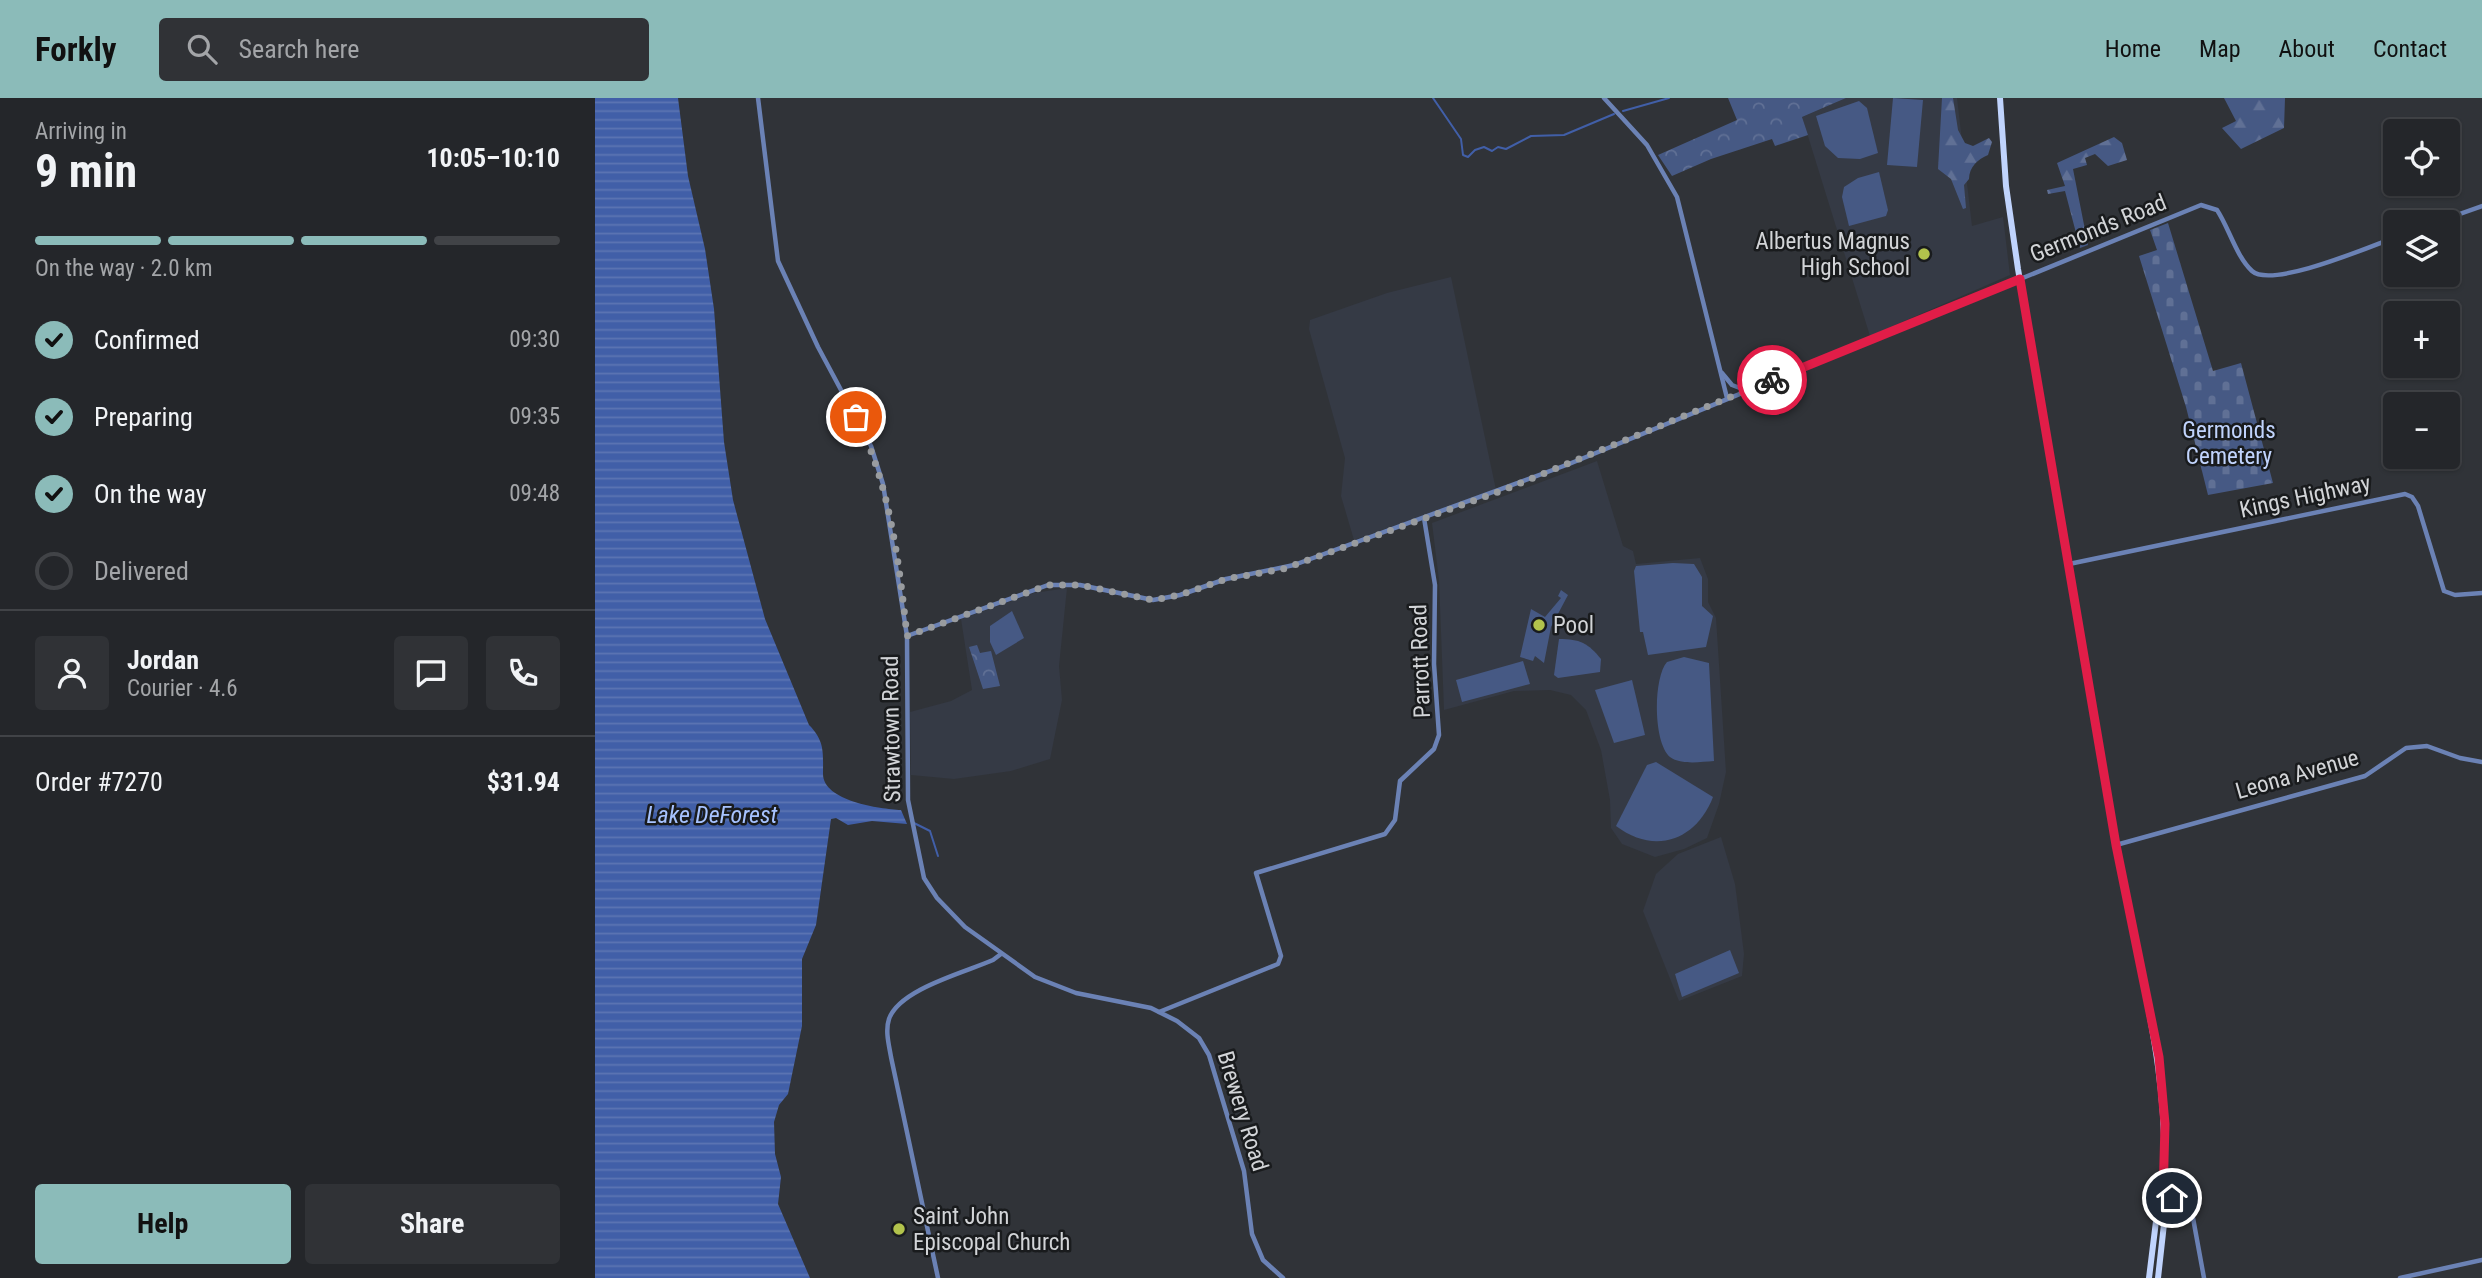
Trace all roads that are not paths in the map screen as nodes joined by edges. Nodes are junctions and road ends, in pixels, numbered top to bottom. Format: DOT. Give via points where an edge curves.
graph roads {
  1 [pos="758,98"];
  2 [pos="1604,98"];
  3 [pos="2000,98"];
  4 [pos="2482,206"];
  5 [pos="2460,214"];
  6 [pos="2383,241"];
  7 [pos="2020,279"];
  8 [pos="1720,369"];
  9 [pos="1749,390"];
  10 [pos="1727,398"];
  11 [pos="1424,518"];
  12 [pos="2069,564"];
  13 [pos="2482,593"];
  14 [pos="907,636"];
  15 [pos="2482,762"];
  16 [pos="2116,845"];
  17 [pos="1001,954"];
  18 [pos="1159,1012"];
  19 [pos="2163,1197"];
  20 [pos="2482,1260"];
  21 [pos="938,1278"];
  22 [pos="1283,1278"];
  23 [pos="2149,1278"];
  24 [pos="2158,1278"];
  25 [pos="2204,1278"];
  26 [pos="2400,1278"];
  1 -- 14 [label="street, Strawtown Road" via="778,261 876,461"];
  2 -- 8 [label="street" via="1647,145 1675,192"];
  3 -- 7 [label="main road" via="2008,206"];
  4 -- 5 [label="street"];
  6 -- 7 [label="street, Germonds Road" via="2296,271 2259,275 2249,268 2218,211 2204,205"];
  7 -- 9 [label="street, Germonds Road"];
  7 -- 12 [label="main road"];
  8 -- 9 [label="street" via="1733,385"];
  8 -- 10 [label="street"];
  9 -- 10 [label="street, Germonds Road"];
  10 -- 11 [label="street"];
  11 -- 14 [label="street" via="1287,568 1226,579 1165,598 1133,598 1074,584 1048,585"];
  11 -- 18 [label="street, Parrott Road" via="1436,585 1437,743 1400,781 1394,822 1385,834 1256,873 1280,963"];
  12 -- 13 [label="street, Kings Highway" via="2405,494 2419,508 2444,591"];
  12 -- 16 [label="main road"];
  14 -- 17 [label="street, Strawtown Road" via="908,800 920,866 931,890 953,916"];
  15 -- 16 [label="street, Leona Avenue" via="2427,746 2406,748 2365,776"];
  16 -- 19 [label="main road" via="2161,1072"];
  17 -- 18 [label="street, Brewery Road" via="1063,989"];
  17 -- 21 [label="street" via="907,997 893,1010 887,1027"];
  18 -- 22 [label="street, Brewery Road" via="1199,1038 1209,1055 1247,1179 1252,1234 1263,1260"];
  19 -- 23 [label="main road" via="2158,1205"];
  19 -- 24 [label="main road" via="2167,1206"];
  19 -- 25 [label="street" via="2191,1207"];
  20 -- 26 [label="street"];
}
